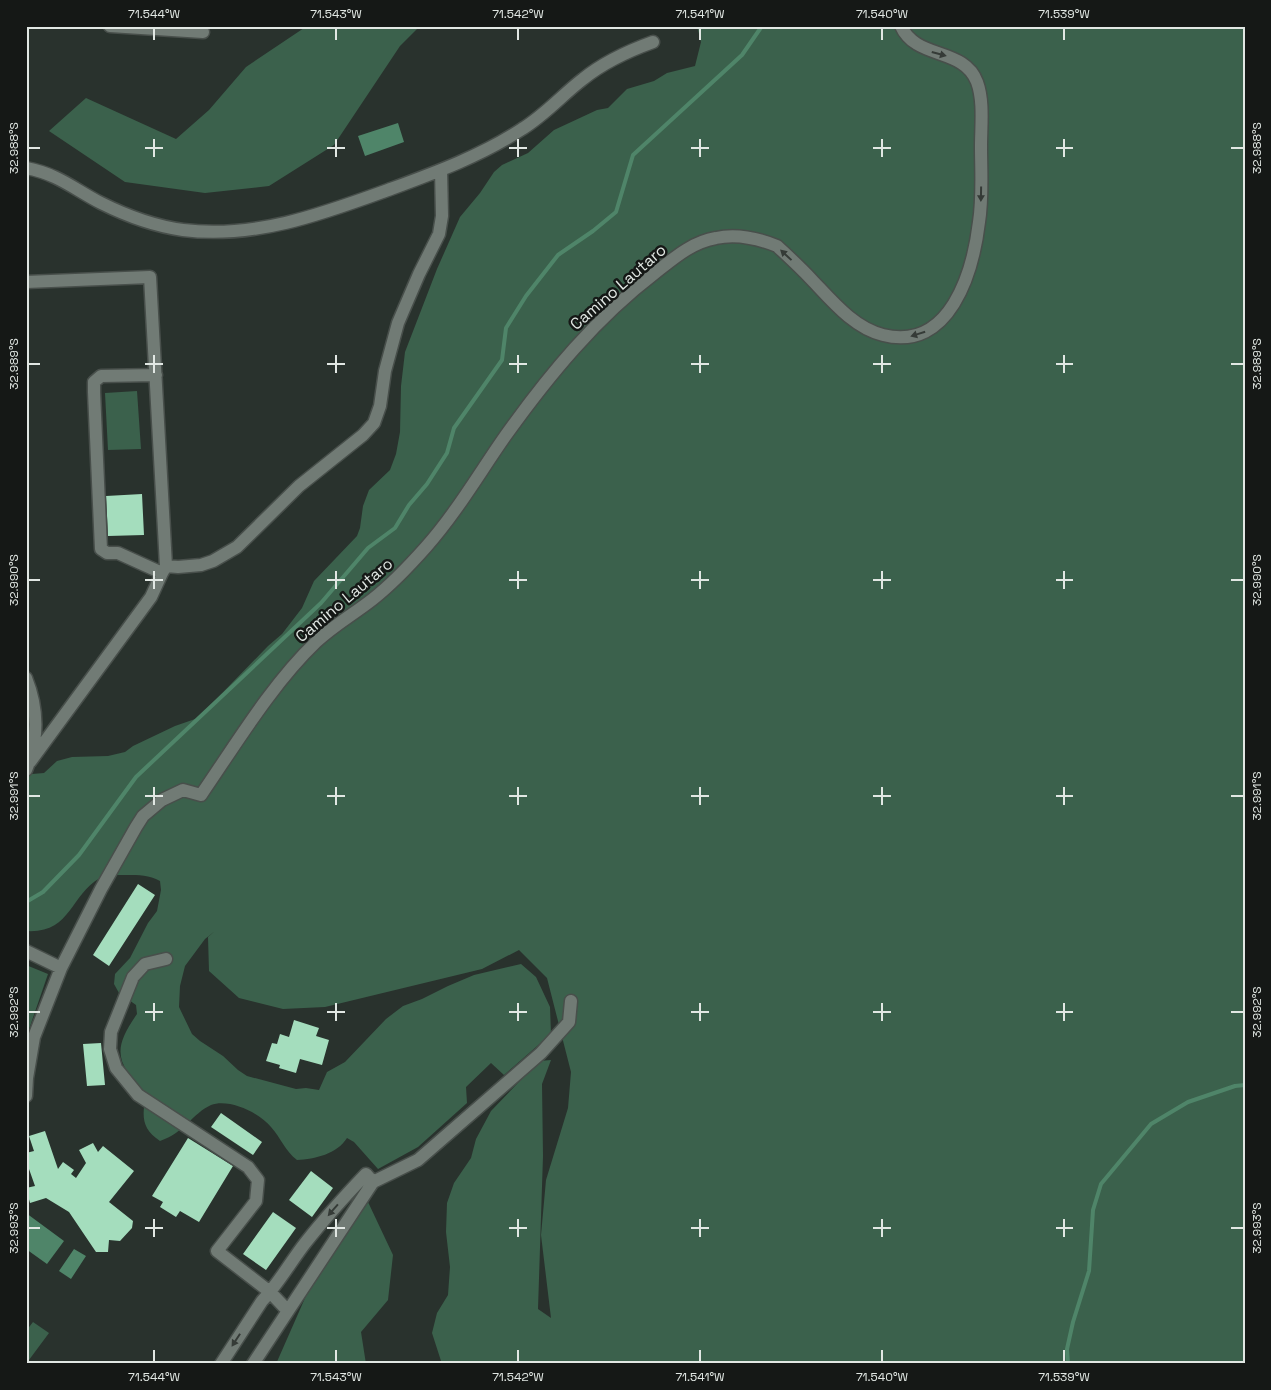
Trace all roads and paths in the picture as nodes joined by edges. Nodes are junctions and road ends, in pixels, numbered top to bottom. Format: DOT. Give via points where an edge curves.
graph roads {
  1 [pos="110,26"];
  2 [pos="901,26"];
  3 [pos="203,32"];
  4 [pos="653,42"];
  5 [pos="26,168"];
  6 [pos="441,170"];
  7 [pos="26,282"];
  8 [pos="156,375"];
  9 [pos="164,569"];
  10 [pos="26,678"];
  11 [pos="28,766"];
  12 [pos="26,951"];
  13 [pos="166,959"];
  14 [pos="61,968"];
  15 [pos="571,1000"];
  16 [pos="26,1096"];
  17 [pos="370,1178"];
  18 [pos="270,1292"];
  19 [pos="288,1311"];
  20 [pos="221,1364"];
  21 [pos="253,1364"];
  1 -- 3 [label="street"];
  2 -- 14 [label="street, Camino Lautaro, one-way" via="906,36 918,45 961,62 972,73 979,88 980,222 970,264 948,315 933,328 915,335 886,336 868,329 842,311 771,243 752,237 725,236 704,241 684,251 621,301 572,350 427,545 388,587 336,625 302,657 274,691 201,795 182,790 162,800 143,816"];
  4 -- 6 [label="street" via="600,66 524,129"];
  5 -- 6 [label="street" via="59,178 100,203 135,218 176,229 220,231 260,229 303,220"];
  6 -- 9 [label="street" via="439,234 398,324 374,423 299,486 237,548 214,561"];
  7 -- 8 [label="street" via="150,277"];
  8 -- 9 [label="street"];
  8 -- 9 [label="street" via="101,376 94,382 94,392 101,549"];
  9 -- 11 [label="street" via="151,597"];
  10 -- 11 [label="street" via="36,718 35,740"];
  12 -- 14 [label="street"];
  13 -- 18 [label="street" via="145,964 133,977 113,1024 110,1040 112,1059 138,1094 248,1167 258,1180 256,1202 217,1251"];
  14 -- 16 [label="street" via="34,1037"];
  15 -- 17 [label="street" via="569,1022 541,1053 418,1160"];
  17 -- 18 [label="street, one-way" via="335,1206"];
  17 -- 19 [label="street"];
  18 -- 19 [label="street"];
  18 -- 20 [label="street, one-way"];
  19 -- 21 [label="street"];
}
